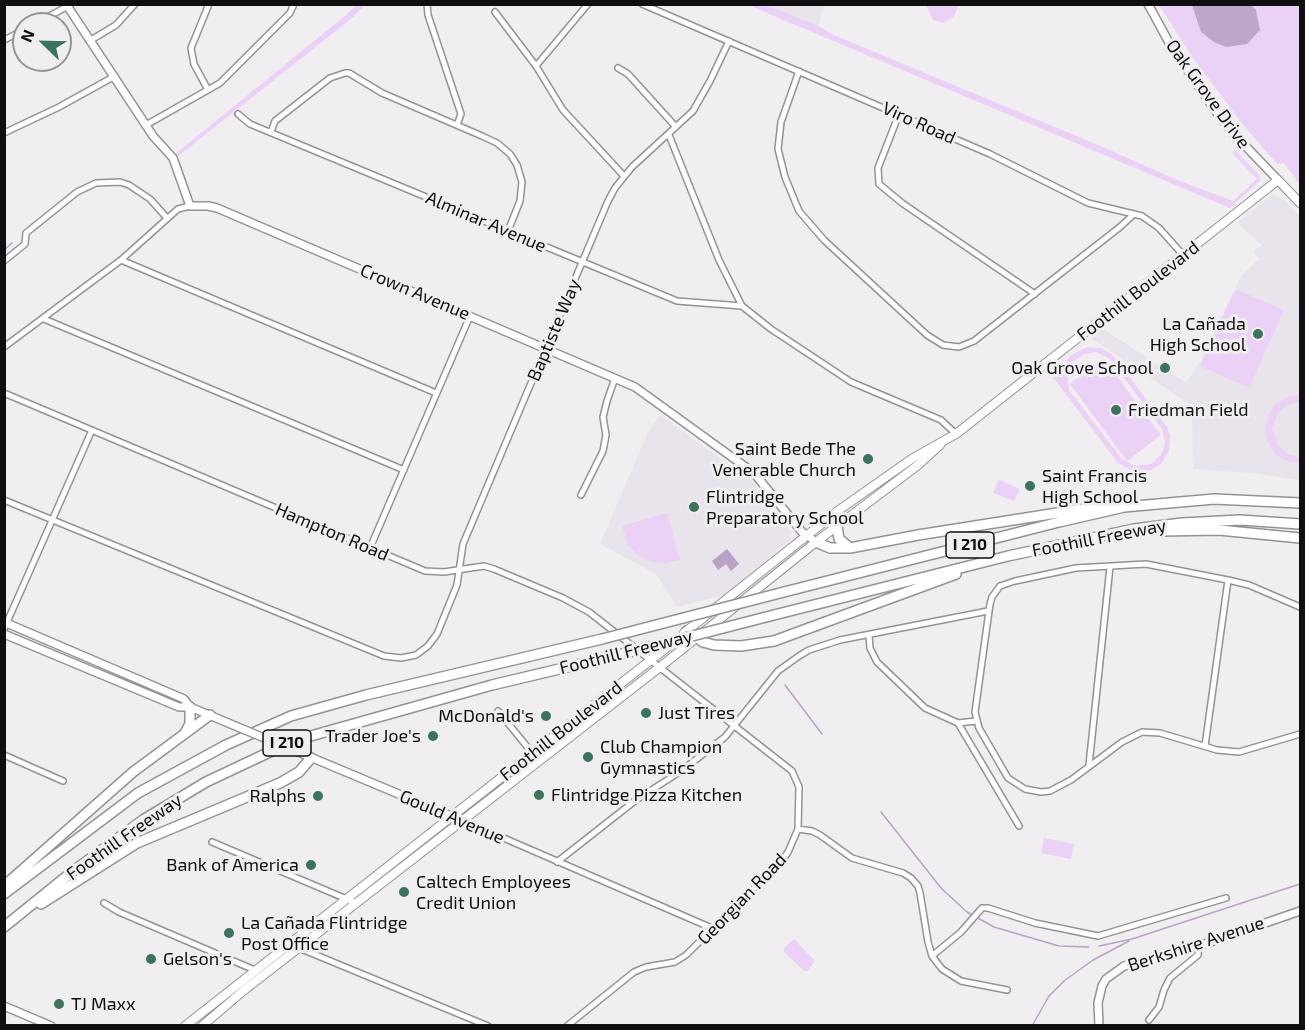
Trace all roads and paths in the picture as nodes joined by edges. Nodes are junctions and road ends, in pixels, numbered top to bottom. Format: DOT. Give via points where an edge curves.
graph roads {
  1 [pos="135,4"];
  2 [pos="209,4"];
  3 [pos="294,4"];
  4 [pos="427,4"];
  5 [pos="588,4"];
  6 [pos="642,4"];
  7 [pos="1148,4"];
  8 [pos="67,5"];
  9 [pos="495,12"];
  10 [pos="91,40"];
  11 [pos="729,42"];
  12 [pos="536,66"];
  13 [pos="618,68"];
  14 [pos="799,71"];
  15 [pos="115,76"];
  16 [pos="208,90"];
  17 [pos="238,114"];
  18 [pos="899,114"];
  19 [pos="146,125"];
  20 [pos="457,125"];
  21 [pos="676,127"];
  22 [pos="271,132"];
  23 [pos="4,133"];
  24 [pos="669,135"];
  25 [pos="624,176"];
  26 [pos="1278,180"];
  27 [pos="1300,203"];
  28 [pos="190,206"];
  29 [pos="1134,214"];
  30 [pos="167,218"];
  31 [pos="508,231"];
  32 [pos="1184,255"];
  33 [pos="121,260"];
  34 [pos="4,261"];
  35 [pos="582,262"];
  36 [pos="1035,294"];
  37 [pos="742,306"];
  38 [pos="470,316"];
  39 [pos="44,319"];
  40 [pos="4,347"];
  41 [pos="547,349"];
  42 [pos="615,378"];
  43 [pos="4,393"];
  44 [pos="436,393"];
  45 [pos="92,430"];
  46 [pos="956,434"];
  47 [pos="941,444"];
  48 [pos="404,470"];
  49 [pos="581,495"];
  50 [pos="1300,498"];
  51 [pos="4,500"];
  52 [pos="1272,500"];
  53 [pos="1158,503"];
  54 [pos="1300,503"];
  55 [pos="52,520"];
  56 [pos="1300,524"];
  57 [pos="837,526"];
  58 [pos="1134,529"];
  59 [pos="807,536"];
  60 [pos="1300,538"];
  61 [pos="816,542"];
  62 [pos="370,548"];
  63 [pos="850,548"];
  64 [pos="1008,556"];
  65 [pos="1110,567"];
  66 [pos="459,569"];
  67 [pos="1228,580"];
  68 [pos="1300,607"];
  69 [pos="988,611"];
  70 [pos="5,625"];
  71 [pos="687,631"];
  72 [pos="4,634"];
  73 [pos="869,636"];
  74 [pos="697,638"];
  75 [pos="652,661"];
  76 [pos="660,667"];
  77 [pos="190,707"];
  78 [pos="498,711"];
  79 [pos="210,715"];
  80 [pos="976,721"];
  81 [pos="958,723"];
  82 [pos="735,726"];
  83 [pos="184,734"];
  84 [pos="1300,734"];
  85 [pos="1205,746"];
  86 [pos="532,753"];
  87 [pos="4,755"];
  88 [pos="307,756"];
  89 [pos="538,760"];
  90 [pos="1089,765"];
  91 [pos="63,781"];
  92 [pos="452,817"];
  93 [pos="462,820"];
  94 [pos="1019,826"];
  95 [pos="798,829"];
  96 [pos="212,842"];
  97 [pos="557,862"];
  98 [pos="4,886"];
  99 [pos="4,894"];
  100 [pos="1226,898"];
  101 [pos="345,900"];
  102 [pos="104,903"];
  103 [pos="357,903"];
  104 [pos="1300,911"];
  105 [pos="4,928"];
  106 [pos="714,929"];
  107 [pos="291,942"];
  108 [pos="1199,946"];
  109 [pos="299,948"];
  110 [pos="932,956"];
  111 [pos="256,970"];
  112 [pos="263,976"];
  113 [pos="1007,990"];
  114 [pos="4,1006"];
  115 [pos="1149,1020"];
  116 [pos="51,1026"];
  117 [pos="185,1026"];
  118 [pos="202,1026"];
  119 [pos="488,1026"];
  120 [pos="567,1026"];
  121 [pos="1099,1026"];
  1 -- 10 [label="street" via="116,25"];
  2 -- 16 [label="street" via="191,48 194,64"];
  3 -- 16 [label="street" via="290,13 228,76"];
  4 -- 20 [label="street" via="461,114"];
  5 -- 12 [label="street"];
  6 -- 11 [label="street, Viro Road"];
  7 -- 26 [label="street, Oak Grove Drive" via="1172,48 1214,109"];
  8 -- 10 [label="street"];
  9 -- 12 [label="street"];
  10 -- 15 [label="street"];
  11 -- 14 [label="street, Viro Road"];
  11 -- 21 [label="street, Baptiste Way" via="693,111"];
  12 -- 25 [label="street" via="563,110"];
  13 -- 21 [label="street"];
  14 -- 18 [label="street, Viro Road"];
  14 -- 36 [label="street" via="781,122 778,149 799,211 824,240 927,335 943,345 967,345"];
  15 -- 19 [label="street"];
  15 -- 23 [label="street"];
  16 -- 19 [label="street"];
  17 -- 22 [label="street, Alminar Avenue" via="250,124"];
  18 -- 29 [label="street, Viro Road" via="1088,202"];
  18 -- 36 [label="street" via="878,168 879,184"];
  19 -- 28 [label="street" via="173,158"];
  20 -- 22 [label="street" via="345,73 330,78 275,121"];
  20 -- 31 [label="street" via="497,143 517,165 522,192"];
  21 -- 24 [label="street, Baptiste Way"];
  22 -- 31 [label="street, Alminar Avenue"];
  24 -- 25 [label="street, Baptiste Way"];
  24 -- 37 [label="street" via="718,260"];
  25 -- 35 [label="street, Baptiste Way" via="608,201"];
  26 -- 27 [label="main road, Oak Grove Drive"];
  26 -- 32 [label="main road, Foothill Boulevard"];
  28 -- 30 [label="street"];
  28 -- 38 [label="street, Crown Avenue" via="217,208"];
  29 -- 32 [label="street, Viro Road" via="1160,228"];
  29 -- 36 [label="street"];
  30 -- 33 [label="street"];
  30 -- 34 [label="street" via="150,199 129,185 96,183 76,192 26,233 25,244"];
  31 -- 35 [label="street, Alminar Avenue"];
  32 -- 46 [label="main road, Foothill Boulevard"];
  33 -- 39 [label="street"];
  33 -- 44 [label="street"];
  35 -- 37 [label="street, Alminar Avenue" via="677,301"];
  35 -- 41 [label="street, Baptiste Way"];
  37 -- 46 [label="street" via="851,382 941,420"];
  38 -- 41 [label="street, Crown Avenue"];
  38 -- 44 [label="street"];
  39 -- 40 [label="street"];
  39 -- 48 [label="street"];
  41 -- 42 [label="street, Crown Avenue"];
  41 -- 66 [label="street, Baptiste Way" via="463,544"];
  42 -- 49 [label="street" via="603,417 603,451"];
  42 -- 59 [label="street, Crown Avenue" via="635,387 754,473"];
  43 -- 45 [label="street, Hampton Road"];
  44 -- 48 [label="street"];
  45 -- 55 [label="street"];
  45 -- 62 [label="street, Hampton Road"];
  46 -- 47 [label="main road, Foothill Boulevard"];
  47 -- 57 [label="main road, Foothill Boulevard"];
  47 -- 59 [label="main road, Foothill Boulevard" via="913,458"];
  48 -- 62 [label="street"];
  50 -- 52 [label="highway"];
  51 -- 55 [label="street"];
  52 -- 53 [label="highway, Foothill Freeway / I 210"];
  52 -- 54 [label="highway, Foothill Freeway / I 210"];
  53 -- 63 [label="highway" via="1087,507"];
  53 -- 99 [label="highway, Foothill Freeway / I 210, bridge" via="1096,513 291,717 226,745 138,793"];
  55 -- 66 [label="street, Baptiste Way" via="384,656 400,658 416,655 438,634 457,585"];
  55 -- 70 [label="street"];
  56 -- 58 [label="highway, Foothill Freeway / I 210" via="1240,520"];
  57 -- 61 [label="main road, Foothill Boulevard"];
  57 -- 63 [label="highway" via="839,539"];
  58 -- 60 [label="highway" via="1219,530"];
  58 -- 64 [label="highway, Foothill Freeway / I 210"];
  59 -- 61 [label="street, Crown Avenue"];
  59 -- 71 [label="main road, Foothill Boulevard"];
  61 -- 63 [label="highway" via="830,548"];
  61 -- 74 [label="main road, Foothill Boulevard"];
  62 -- 66 [label="street, Hampton Road" via="425,571"];
  64 -- 74 [label="highway" via="774,641 728,646"];
  64 -- 105 [label="highway, Foothill Freeway / I 210, bridge" via="481,688 293,741 206,782 143,820"];
  65 -- 67 [label="street" via="1146,564"];
  65 -- 69 [label="street" via="1059,571 1007,584 996,591"];
  65 -- 90 [label="street"];
  66 -- 75 [label="street, Hampton Road" via="494,569 563,598 589,612"];
  67 -- 68 [label="street"];
  67 -- 85 [label="street"];
  69 -- 73 [label="street"];
  69 -- 80 [label="street"];
  70 -- 77 [label="street, Gould Avenue" via="184,699"];
  71 -- 74 [label="highway"];
  71 -- 75 [label="main road, Foothill Boulevard"];
  72 -- 77 [label="street, Gould Avenue" via="179,707"];
  73 -- 81 [label="street" via="877,662 925,708"];
  73 -- 82 [label="street" via="823,645 786,664"];
  74 -- 76 [label="main road, Foothill Boulevard"];
  75 -- 76 [label="street, Georgian Road"];
  75 -- 86 [label="main road, Foothill Boulevard"];
  76 -- 82 [label="street, Georgian Road"];
  76 -- 89 [label="main road, Foothill Boulevard"];
  77 -- 79 [label="street, Gould Avenue"];
  77 -- 83 [label="highway" via="190,724"];
  78 -- 86 [label="street"];
  79 -- 83 [label="highway"];
  79 -- 88 [label="street, Gould Avenue, bridge"];
  80 -- 81 [label="street"];
  80 -- 90 [label="street" via="1000,767 1025,789 1050,790"];
  81 -- 94 [label="street"];
  82 -- 95 [label="street, Georgian Road" via="796,778"];
  82 -- 97 [label="street"];
  83 -- 98 [label="highway" via="133,772"];
  84 -- 85 [label="street" via="1239,752"];
  85 -- 90 [label="street" via="1142,732"];
  86 -- 89 [label="street"];
  86 -- 92 [label="main road, Foothill Boulevard"];
  87 -- 91 [label="street"];
  88 -- 92 [label="street, Gould Avenue"];
  88 -- 105 [label="highway" via="299,772 280,783 137,843"];
  89 -- 93 [label="main road, Foothill Boulevard"];
  92 -- 93 [label="street, Gould Avenue"];
  92 -- 101 [label="main road, Foothill Boulevard"];
  93 -- 97 [label="street, Gould Avenue"];
  93 -- 103 [label="main road, Foothill Boulevard"];
  95 -- 106 [label="street, Georgian Road" via="782,861"];
  95 -- 110 [label="street" via="820,835 852,858 911,878 921,893"];
  96 -- 101 [label="street"];
  97 -- 106 [label="street, Gould Avenue"];
  100 -- 110 [label="street" via="1103,936 980,909 962,932"];
  101 -- 103 [label="street"];
  101 -- 107 [label="main road, Foothill Boulevard"];
  102 -- 111 [label="street"];
  103 -- 109 [label="main road, Foothill Boulevard"];
  104 -- 108 [label="street, Berkshire Avenue"];
  106 -- 120 [label="street, Georgian Road" via="675,962 634,972"];
  107 -- 109 [label="street"];
  107 -- 111 [label="main road, Foothill Boulevard"];
  108 -- 115 [label="street" via="1198,956 1170,978 1159,1007"];
  108 -- 121 [label="street, Berkshire Avenue" via="1140,960 1116,971 1106,979 1099,993"];
  109 -- 112 [label="main road, Foothill Boulevard"];
  109 -- 119 [label="street"];
  110 -- 113 [label="street" via="942,969 961,981"];
  111 -- 112 [label="street"];
  111 -- 117 [label="main road, Foothill Boulevard"];
  112 -- 118 [label="main road, Foothill Boulevard"];
  114 -- 116 [label="street"];
}
